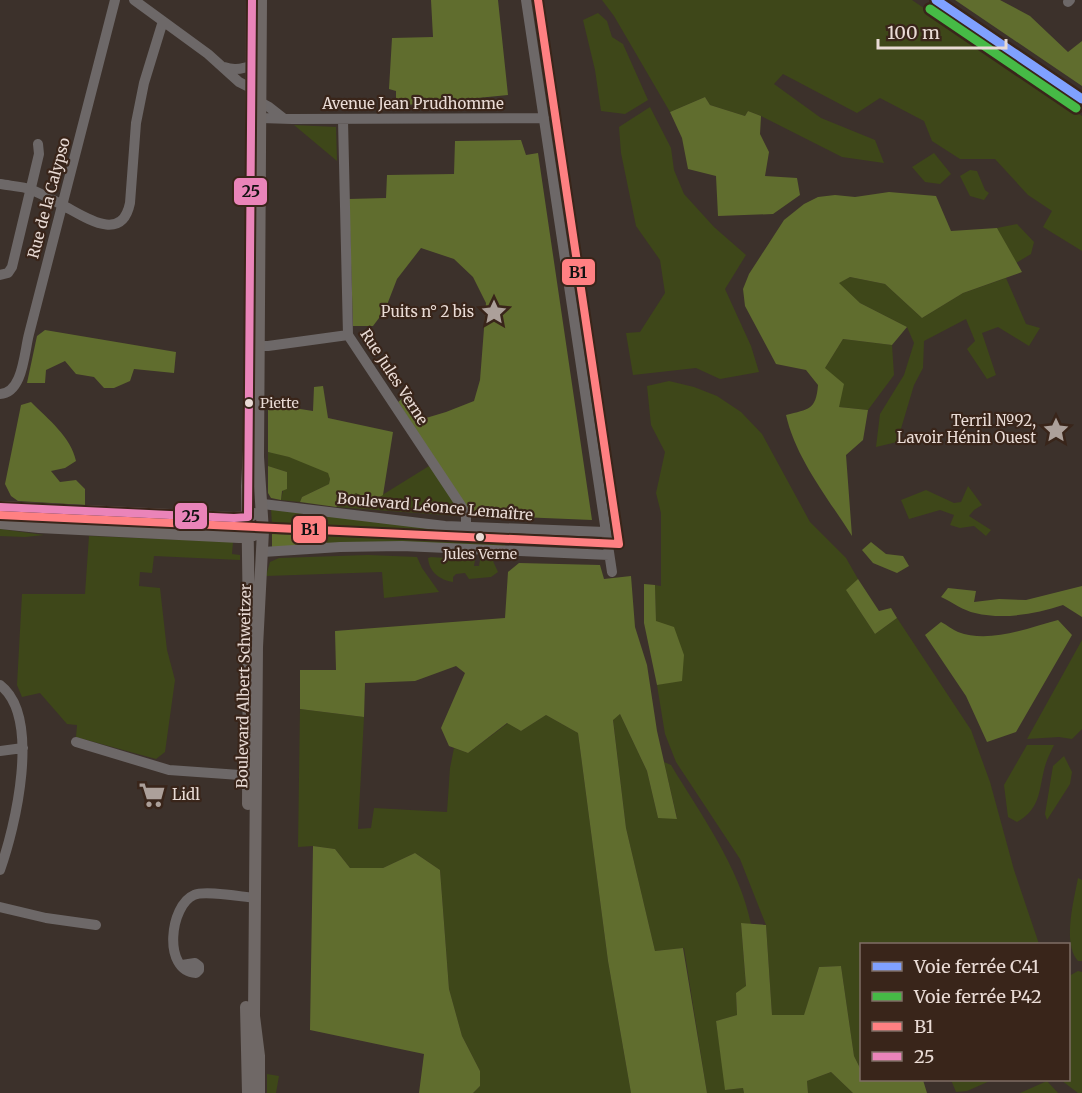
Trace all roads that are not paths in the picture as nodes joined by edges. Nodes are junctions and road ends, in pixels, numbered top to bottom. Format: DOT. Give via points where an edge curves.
graph roads {
  1 [pos="115,0"];
  2 [pos="134,0"];
  3 [pos="252,0"];
  4 [pos="261,0"];
  5 [pos="526,0"];
  6 [pos="164,21"];
  7 [pos="256,65"];
  8 [pos="224,67"];
  9 [pos="254,87"];
  10 [pos="261,102"];
  11 [pos="261,118"];
  12 [pos="283,118"];
  13 [pos="544,118"];
  14 [pos="343,120"];
  15 [pos="38,144"];
  16 [pos="0,184"];
  17 [pos="30,189"];
  18 [pos="63,205"];
  19 [pos="0,275"];
  20 [pos="348,335"];
  21 [pos="255,346"];
  22 [pos="0,394"];
  23 [pos="0,507"];
  24 [pos="256,511"];
  25 [pos="0,523"];
  26 [pos="466,527"];
  27 [pos="605,532"];
  28 [pos="257,540"];
  29 [pos="609,555"];
  30 [pos="612,572"];
  31 [pos="3,688"];
  32 [pos="76,742"];
  33 [pos="23,748"];
  34 [pos="0,751"];
  35 [pos="252,776"];
  36 [pos="0,870"];
  37 [pos="251,897"];
  38 [pos="0,907"];
  39 [pos="96,925"];
  40 [pos="182,965"];
  41 [pos="248,1093"];
  42 [pos="259,1093"];
  1 -- 18 [label="street, Rue de la Calypso"];
  2 -- 6 [label="street"];
  3 -- 7 [label="main road, Boulevard Albert Schweitzer"];
  4 -- 7 [label="main road, Boulevard Albert Schweitzer"];
  5 -- 13 [label="street"];
  6 -- 8 [label="street"];
  6 -- 18 [label="street" via="136,123 128,212 119,222 108,225"];
  7 -- 8 [label="street" via="234,70"];
  7 -- 9 [label="main road, Boulevard Albert Schweitzer"];
  7 -- 10 [label="main road, Boulevard Albert Schweitzer"];
  8 -- 9 [label="street" via="239,82"];
  9 -- 10 [label="street" via="256,100"];
  9 -- 11 [label="street" via="255,114"];
  9 -- 21 [label="main road, Boulevard Albert Schweitzer"];
  10 -- 11 [label="main road, Boulevard Albert Schweitzer"];
  10 -- 12 [label="street"];
  11 -- 12 [label="street, Avenue Jean Prudhomme"];
  11 -- 21 [label="main road, Boulevard Albert Schweitzer"];
  12 -- 14 [label="street, Avenue Jean Prudhomme"];
  13 -- 14 [label="street, Avenue Jean Prudhomme"];
  13 -- 27 [label="street"];
  14 -- 20 [label="street, Rue Jules Verne"];
  15 -- 17 [label="street"];
  16 -- 17 [label="street"];
  17 -- 18 [label="street"];
  17 -- 19 [label="street" via="12,267"];
  18 -- 22 [label="street, Rue de la Calypso" via="18,382 15,388"];
  20 -- 21 [label="street"];
  20 -- 26 [label="street, Rue Jules Verne" via="462,507"];
  21 -- 24 [label="main road, Boulevard Albert Schweitzer"];
  21 -- 24 [label="main road, Boulevard Albert Schweitzer" via="249,444"];
  23 -- 24 [label="main road" via="234,518"];
  24 -- 26 [label="street, Boulevard Léonce Lemaître"];
  24 -- 28 [label="main road, Boulevard Albert Schweitzer"];
  24 -- 28 [label="main road, Boulevard Albert Schweitzer"];
  25 -- 28 [label="main road"];
  26 -- 27 [label="street, Boulevard Léonce Lemaître"];
  27 -- 29 [label="street"];
  28 -- 29 [label="street" via="328,548 402,546"];
  28 -- 35 [label="main road, Boulevard Albert Schweitzer"];
  28 -- 35 [label="main road, Boulevard Albert Schweitzer"];
  29 -- 30 [label="street"];
  31 -- 33 [label="street" via="19,715"];
  32 -- 35 [label="street" via="169,770"];
  33 -- 34 [label="street"];
  33 -- 36 [label="street"];
  35 -- 37 [label="main road, Boulevard Albert Schweitzer"];
  37 -- 40 [label="street" via="202,893 184,902 174,938 175,958"];
  37 -- 41 [label="main road, Boulevard Albert Schweitzer" via="246,1015"];
  37 -- 42 [label="main road, Boulevard Albert Schweitzer"];
  38 -- 39 [label="street"];
}
